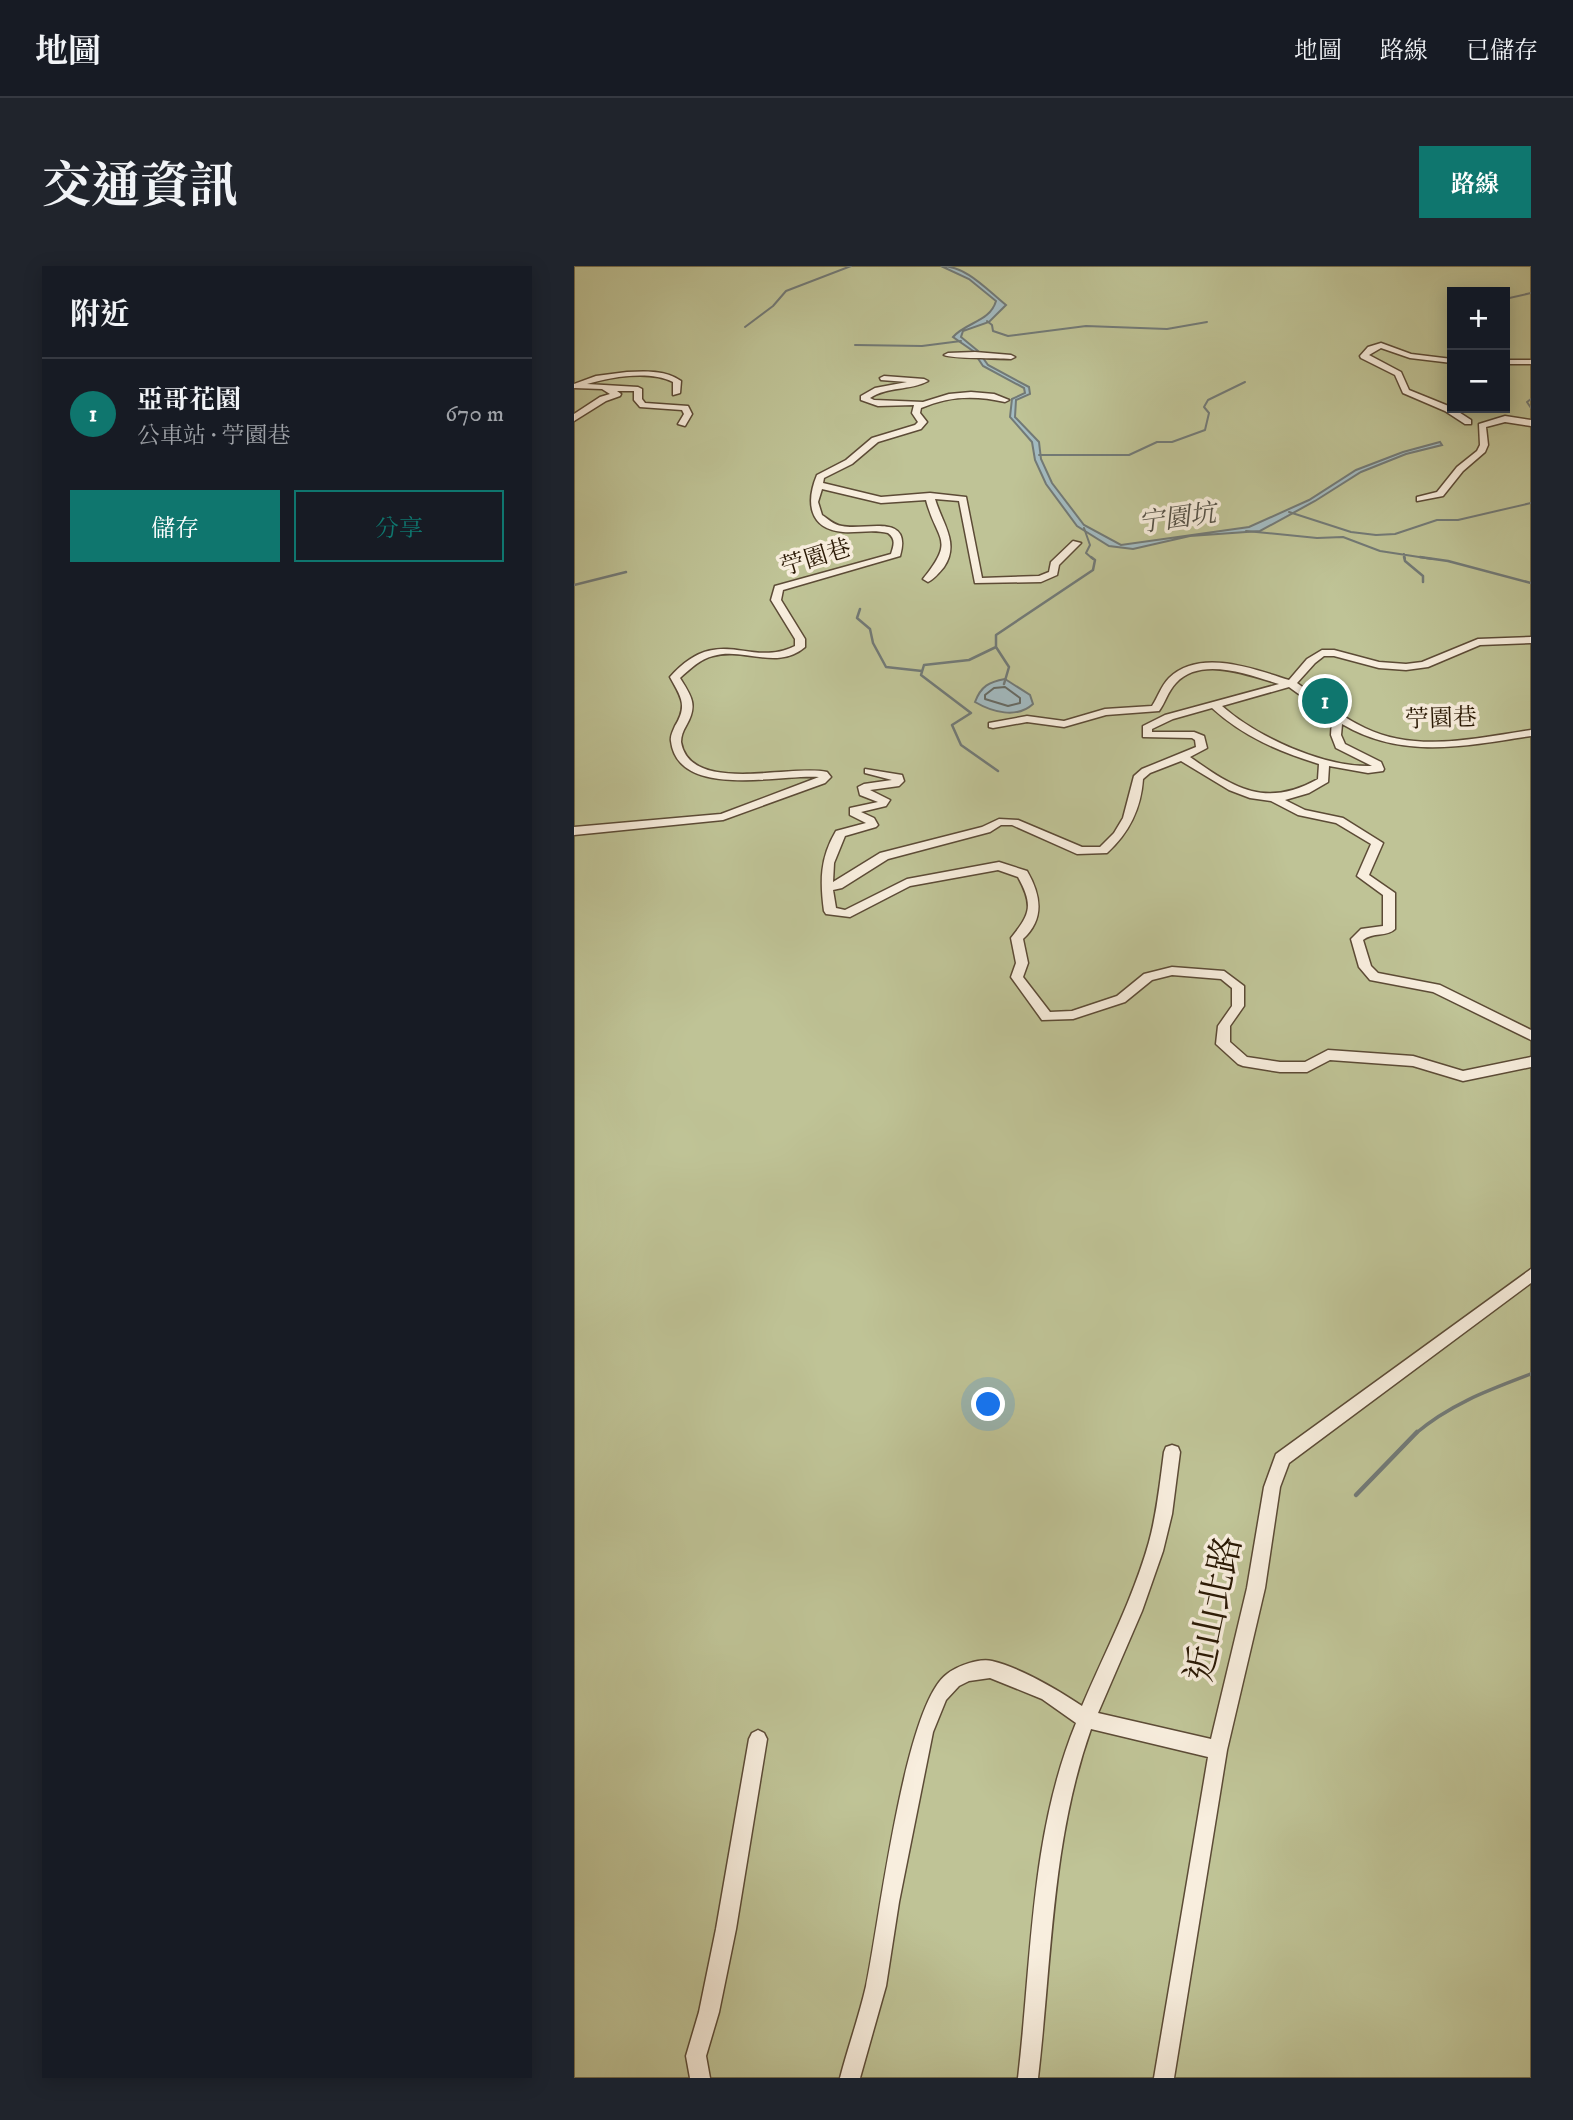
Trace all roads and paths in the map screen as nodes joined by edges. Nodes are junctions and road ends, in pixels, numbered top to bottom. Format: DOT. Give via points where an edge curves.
graph roads {
  1 [pos="948,355"];
  2 [pos="1011,357"];
  3 [pos="1447,360"];
  4 [pos="1510,362"];
  5 [pos="1531,362"];
  6 [pos="884,378"];
  7 [pos="606,388"];
  8 [pos="676,393"];
  9 [pos="1005,400"];
  10 [pos="923,404"];
  11 [pos="1447,409"];
  12 [pos="1454,413"];
  13 [pos="574,418"];
  14 [pos="1468,422"];
  15 [pos="1531,423"];
  16 [pos="682,424"];
  17 [pos="817,485"];
  18 [pos="930,496"];
  19 [pos="1420,499"];
  20 [pos="1076,543"];
  21 [pos="928,579"];
  22 [pos="1531,640"];
  23 [pos="1292,684"];
  24 [pos="1216,706"];
  25 [pos="1337,717"];
  26 [pos="993,725"];
  27 [pos="1531,733"];
  28 [pos="1182,757"];
  29 [pos="1324,762"];
  30 [pos="869,771"];
  31 [pos="1275,799"];
  32 [pos="574,831"];
  33 [pos="827,887"];
  34 [pos="1531,1035"];
  35 [pos="1531,1062"];
  36 [pos="1531,1275"];
  37 [pos="1172,1452"];
  38 [pos="1085,1719"];
  39 [pos="758,1739"];
  40 [pos="1217,1750"];
  41 [pos="700,2078"];
  42 [pos="850,2078"];
  43 [pos="1028,2078"];
  44 [pos="1164,2078"];
  1 -- 2 [label="street"];
  3 -- 11 [label="street" via="1410,356 1381,345 1364,356 1398,374 1406,391"];
  4 -- 5 [label="street"];
  6 -- 10 [label="street" via="924,381 870,393 864,398 871,404"];
  7 -- 8 [label="street" via="576,386 593,379 638,374 672,377 677,381"];
  7 -- 13 [label="street" via="617,394"];
  7 -- 16 [label="street" via="638,389 643,405 685,408 688,414"];
  9 -- 10 [label="street" via="976,394"];
  10 -- 17 [label="street" via="917,407 923,422 918,428 875,440 849,462 826,472"];
  12 -- 14 [label="street"];
  15 -- 19 [label="street" via="1505,419 1482,426 1481,452 1440,494"];
  17 -- 18 [label="street" via="879,500"];
  17 -- 32 [label="street, 苧園巷" via="814,509 818,516 839,529 884,528 897,537 898,552 891,559 778,588 776,600 800,639 800,647 793,652 759,657 736,650 712,651 682,669 675,677 688,706 676,743 685,760 710,776 804,771 825,777 723,817"];
  18 -- 20 [label="street" via="963,499 978,581 1041,579 1054,573 1054,564"];
  18 -- 21 [label="street" via="947,535 939,568"];
  22 -- 23 [label="street, 苧園巷" via="1478,642 1415,666 1379,665 1322,653"];
  23 -- 24 [label="street"];
  23 -- 25 [label="street, 苧園巷"];
  23 -- 26 [label="street" via="1238,668 1196,667 1171,682 1155,709 1105,712 1064,724 1027,719"];
  24 -- 28 [label="street" via="1169,717 1147,728 1147,735 1155,737 1200,738 1202,748"];
  24 -- 29 [label="street" via="1264,742"];
  25 -- 27 [label="street, 苧園巷" via="1374,736 1416,745"];
  25 -- 29 [label="street" via="1340,746 1379,769"];
  28 -- 31 [label="street" via="1242,794"];
  28 -- 33 [label="street" via="1138,778 1129,819 1103,850 1081,851 1014,822 999,822 986,830 884,856"];
  29 -- 31 [label="street" via="1324,780"];
  30 -- 33 [label="street" via="898,777 898,781 864,787 864,793 883,797 883,802 854,810 872,825 841,834 827,868"];
  31 -- 34 [label="street" via="1302,813 1339,820 1377,843 1363,876 1389,893 1389,929 1365,932 1357,939 1365,967 1374,977 1436,988"];
  33 -- 35 [label="street" via="830,911 846,914 906,883 999,866 1023,874 1034,892 1035,913 1028,929 1017,938 1022,963 1017,977 1047,1017 1073,1015 1121,999 1148,977 1172,971 1224,975 1238,986 1238,1006 1224,1026 1223,1044 1242,1061 1307,1067 1328,1055 1413,1062 1462,1076"];
  36 -- 40 [label="street, 近山北路" via="1282,1459 1272,1487 1256,1588"];
  37 -- 38 [label="street" via="1156,1549 1130,1621"];
  38 -- 40 [label="street"];
  38 -- 42 [label="street" via="1048,1693 990,1669 967,1673 939,1694 914,1771 876,1986"];
  38 -- 43 [label="street" via="1063,1789 1049,1874"];
  39 -- 41 [label="street" via="726,1929 696,2056"];
  40 -- 44 [label="street, 近山北路"];
}
